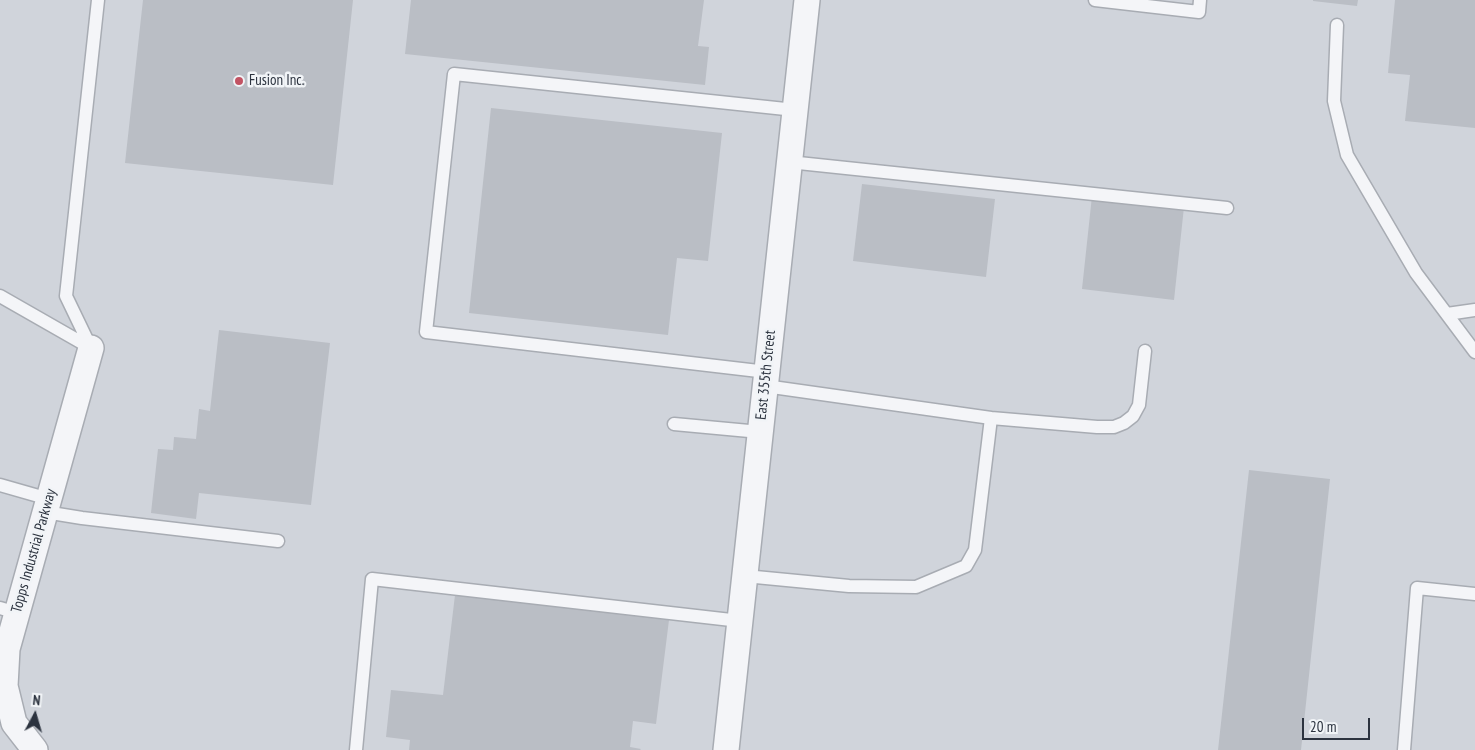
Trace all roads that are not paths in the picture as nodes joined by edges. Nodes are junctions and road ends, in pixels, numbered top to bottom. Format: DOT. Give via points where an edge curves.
graph roads {
  1 [pos="98,0"];
  2 [pos="807,0"];
  3 [pos="1095,0"];
  4 [pos="1200,0"];
  5 [pos="1337,25"];
  6 [pos="795,110"];
  7 [pos="789,162"];
  8 [pos="1226,208"];
  9 [pos="0,296"];
  10 [pos="1475,310"];
  11 [pos="1447,314"];
  12 [pos="91,348"];
  13 [pos="1145,350"];
  14 [pos="1475,352"];
  15 [pos="766,379"];
  16 [pos="991,418"];
  17 [pos="674,424"];
  18 [pos="760,432"];
  19 [pos="0,486"];
  20 [pos="47,505"];
  21 [pos="278,541"];
  22 [pos="745,576"];
  23 [pos="1475,594"];
  24 [pos="8,610"];
  25 [pos="740,621"];
  26 [pos="3,662"];
  27 [pos="7,725"];
  28 [pos="35,750"];
  29 [pos="356,750"];
  30 [pos="726,750"];
  31 [pos="1404,750"];
  1 -- 12 [label="lane" via="66,296"];
  2 -- 6 [label="street, East 355th Street"];
  3 -- 4 [label="lane" via="1199,12"];
  5 -- 11 [label="lane" via="1334,101 1347,155 1416,273"];
  6 -- 7 [label="street, East 355th Street"];
  6 -- 15 [label="lane" via="454,74 430,292 426,332"];
  7 -- 8 [label="lane"];
  7 -- 15 [label="street, East 355th Street"];
  9 -- 12 [label="lane"];
  10 -- 11 [label="lane"];
  11 -- 14 [label="lane"];
  12 -- 20 [label="street, Topps Industrial Parkway"];
  13 -- 16 [label="lane" via="1139,405 1124,423 1097,427"];
  15 -- 16 [label="lane"];
  15 -- 18 [label="street, East 355th Street"];
  16 -- 22 [label="lane" via="975,550 966,566 916,587 849,586"];
  17 -- 18 [label="lane"];
  18 -- 22 [label="street, East 355th Street"];
  19 -- 20 [label="lane"];
  20 -- 21 [label="lane" via="82,518"];
  20 -- 24 [label="street, Topps Industrial Parkway"];
  22 -- 25 [label="street, East 355th Street"];
  23 -- 31 [label="lane" via="1417,588"];
  24 -- 26 [label="street, Topps Industrial Parkway" via="7,649"];
  25 -- 29 [label="lane" via="372,579"];
  25 -- 30 [label="street, East 355th Street"];
  26 -- 27 [label="street, Topps Industrial Parkway"];
  27 -- 28 [label="street, Topps Industrial Parkway"];
}
